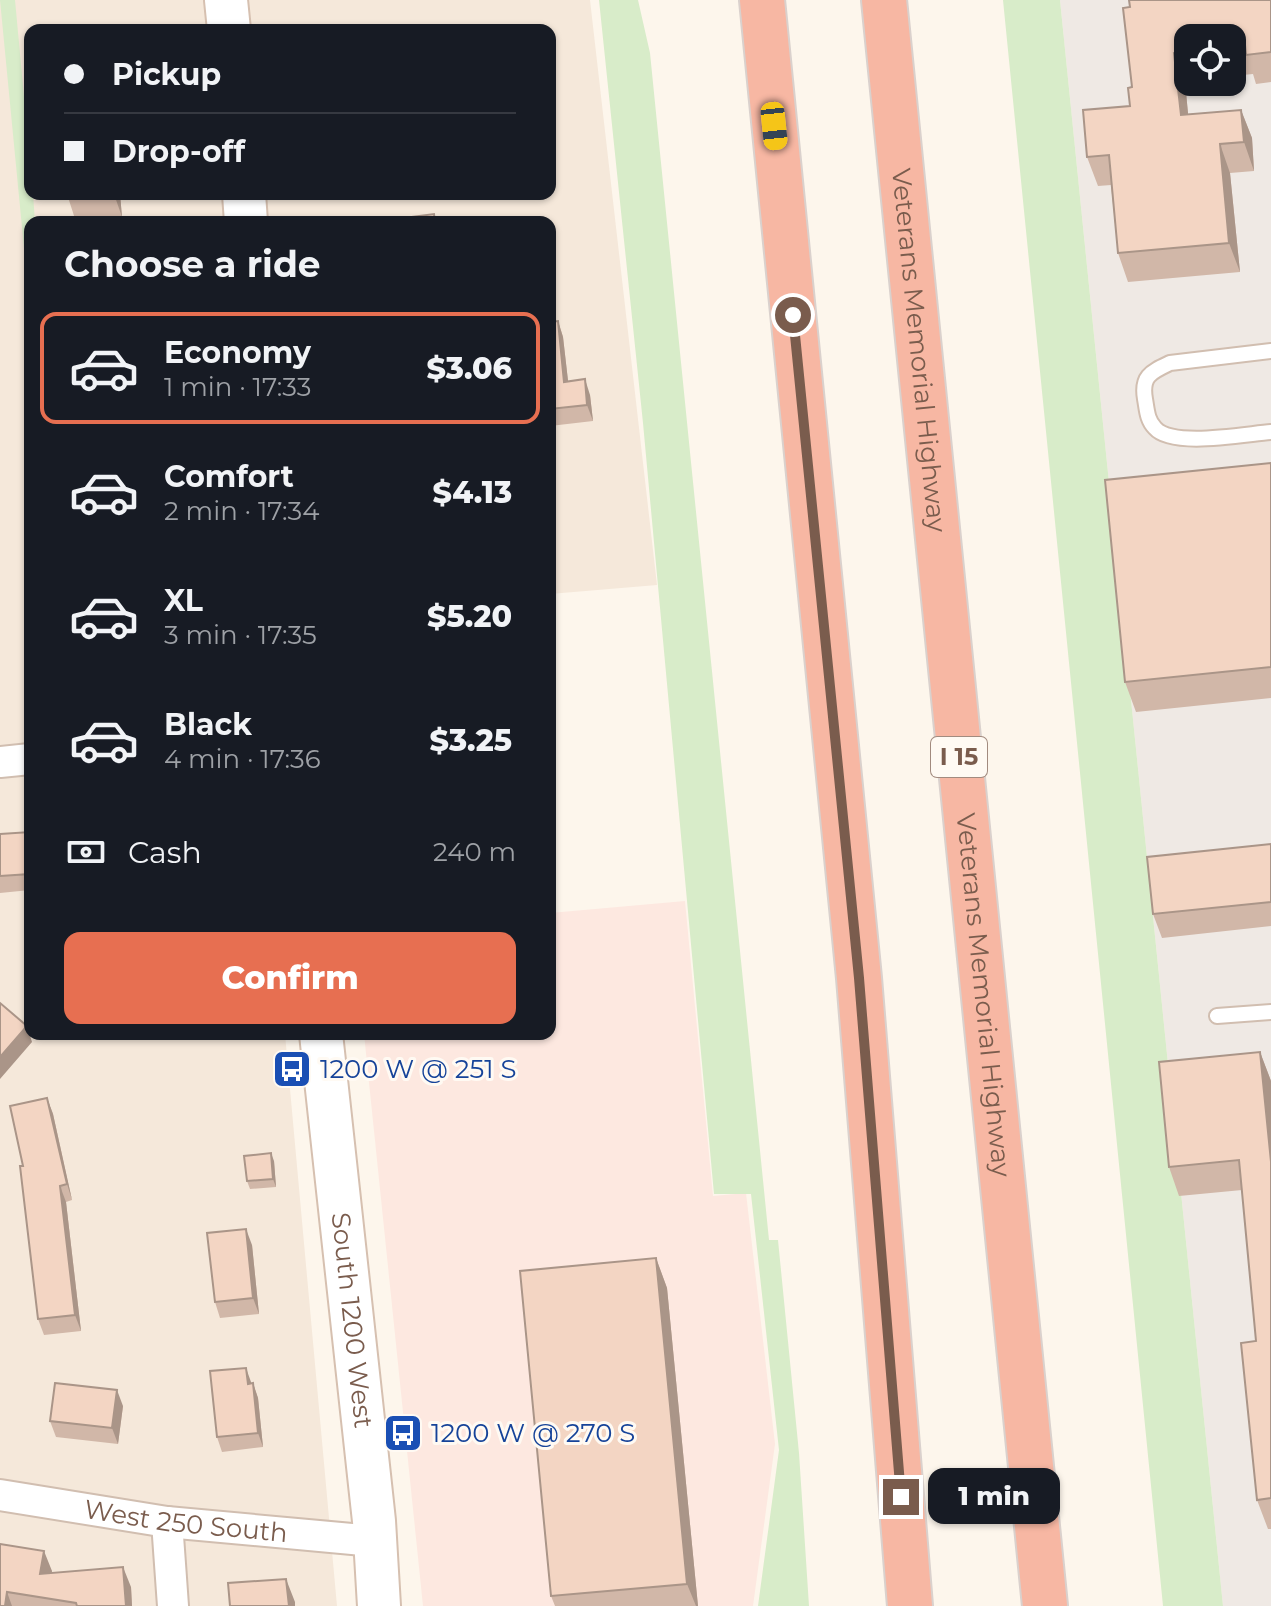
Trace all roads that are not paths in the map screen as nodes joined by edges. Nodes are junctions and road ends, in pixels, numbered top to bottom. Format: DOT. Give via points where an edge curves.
graph roads {
  1 [pos="226,0"];
  2 [pos="762,0"];
  3 [pos="884,0"];
  4 [pos="228,24"];
  5 [pos="1271,351"];
  6 [pos="1271,432"];
  7 [pos="24,760"];
  8 [pos="0,762"];
  9 [pos="1271,1012"];
  10 [pos="1217,1016"];
  11 [pos="322,1040"];
  12 [pos="0,1495"];
  13 [pos="1035,1515"];
  14 [pos="167,1522"];
  15 [pos="374,1541"];
  16 [pos="907,1600"];
  17 [pos="173,1606"];
  18 [pos="379,1606"];
  19 [pos="1045,1606"];
  20 [pos="1056,1606"];
  1 -- 4 [label="main road"];
  2 -- 16 [label="highway" via="859,978"];
  3 -- 13 [label="highway, Veterans Memorial Highway / I 15"];
  5 -- 6 [label="lane" via="1170,363 1154,370 1143,387 1148,418 1156,431 1172,438"];
  7 -- 8 [label="street"];
  9 -- 10 [label="lane"];
  11 -- 15 [label="main road, South 1200 West"];
  12 -- 14 [label="street, West 250 South"];
  13 -- 19 [label="highway, Veterans Memorial Highway / I 15"];
  13 -- 20 [label="highway"];
  14 -- 15 [label="street, West 250 South"];
  14 -- 17 [label="street"];
  15 -- 18 [label="main road, South 1200 West"];
}
